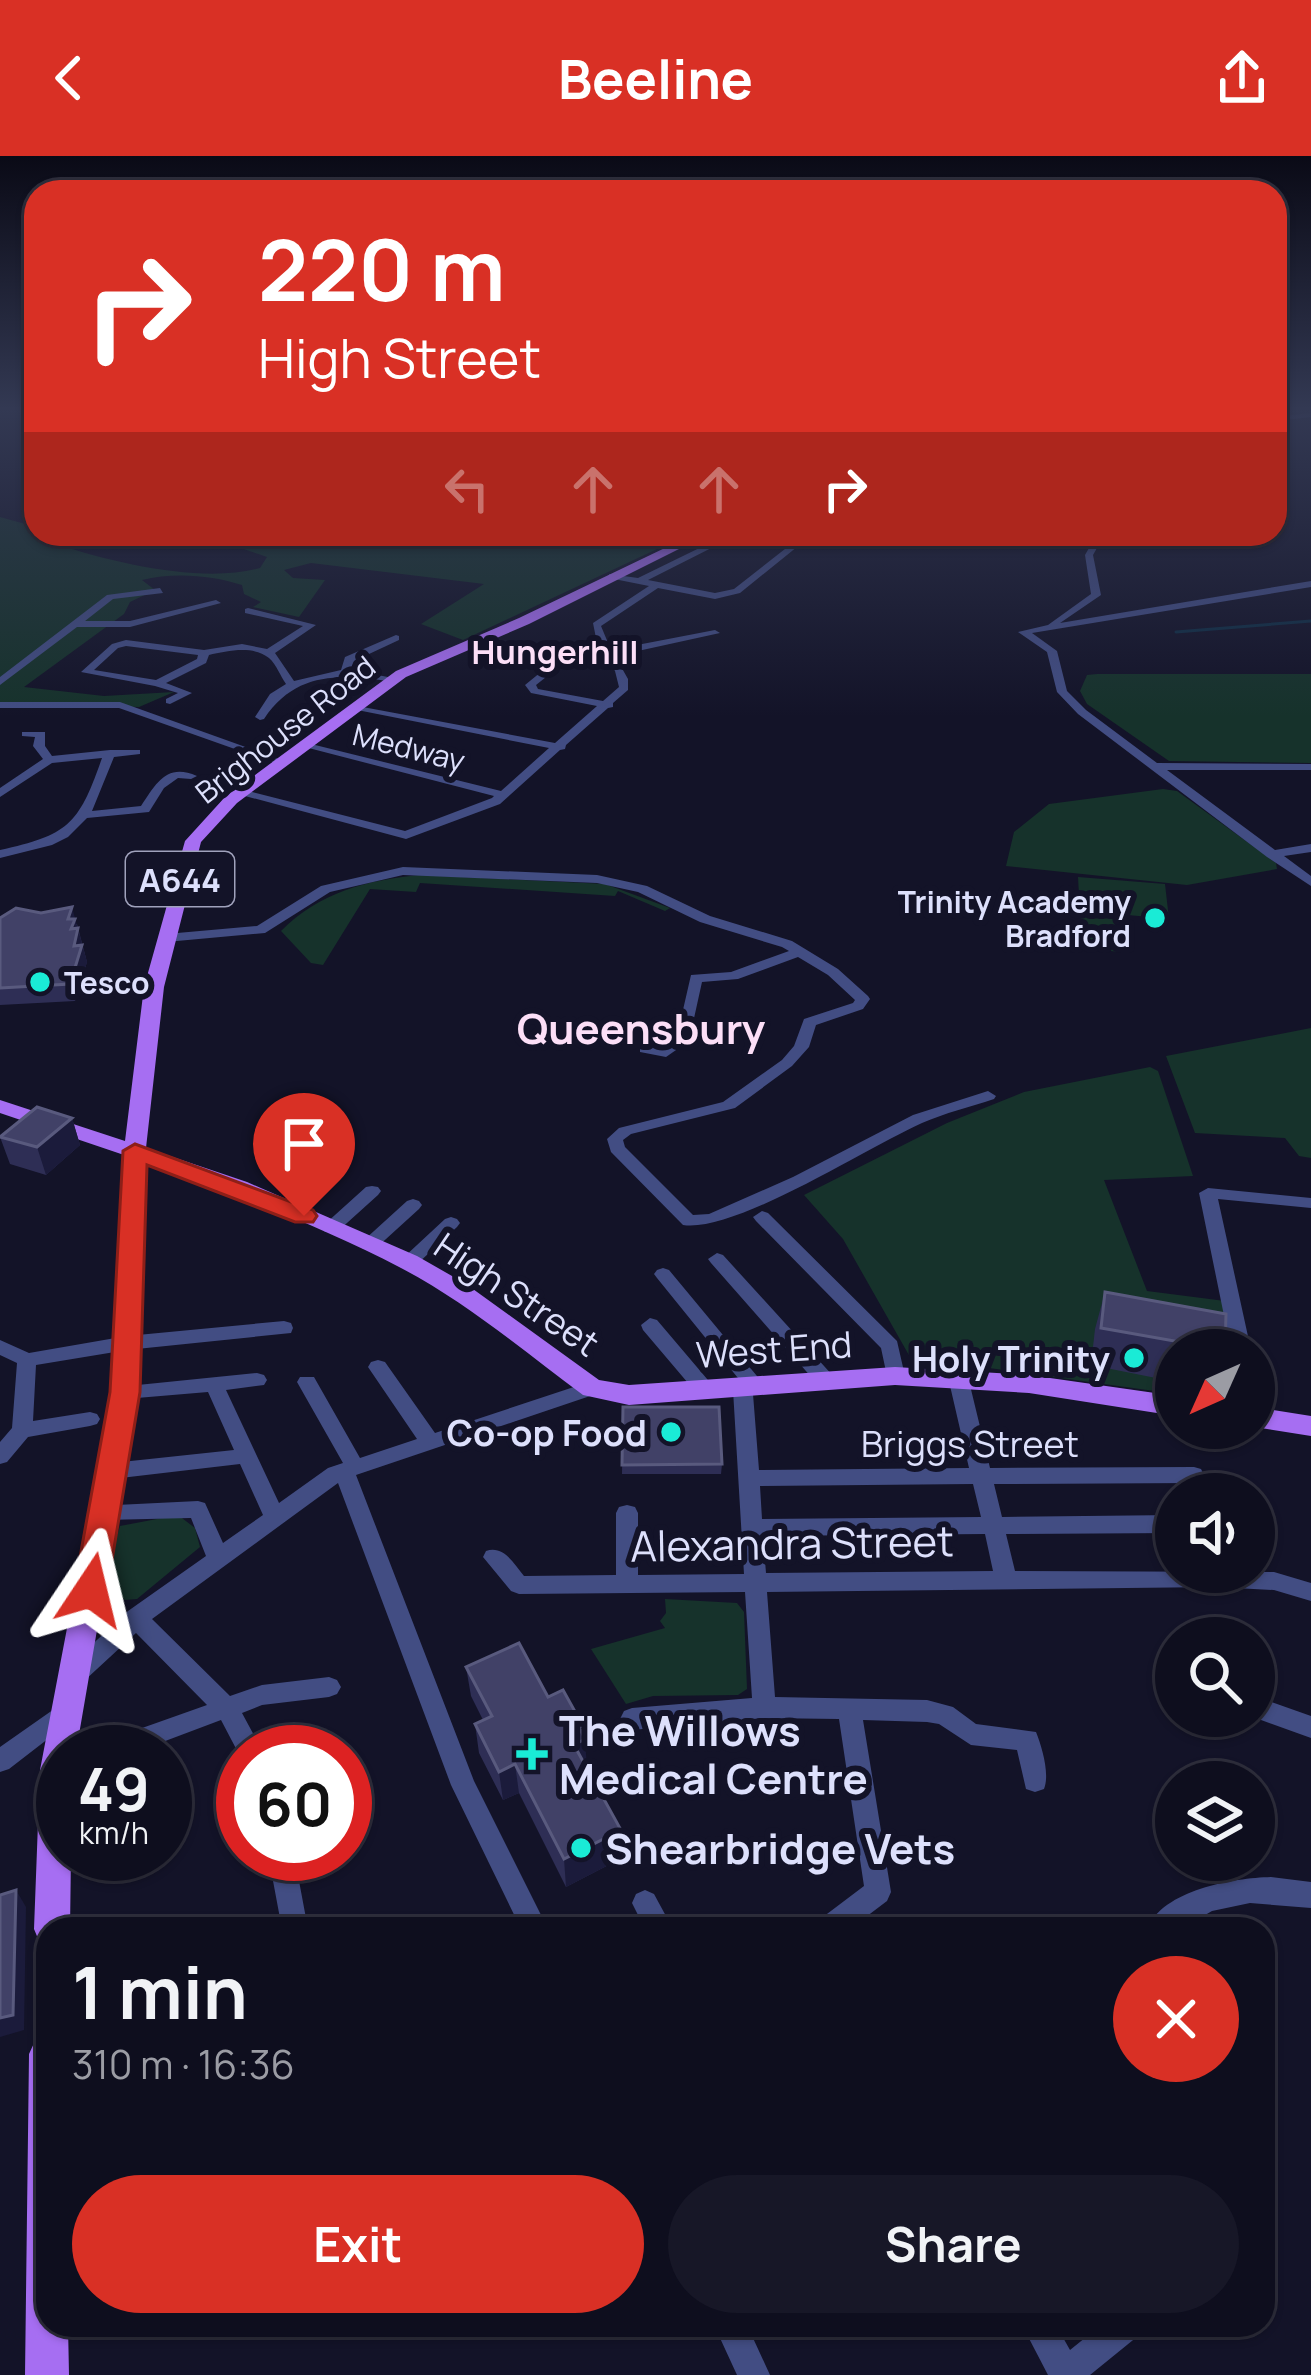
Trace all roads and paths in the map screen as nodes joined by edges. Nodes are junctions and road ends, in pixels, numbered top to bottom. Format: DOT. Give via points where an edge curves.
graph roads {
  1 [pos="678,546"];
  2 [pos="710,546"];
  3 [pos="794,546"];
  4 [pos="1095,546"];
  5 [pos="612,576"];
  6 [pos="639,581"];
  7 [pos="1311,584"];
  8 [pos="656,586"];
  9 [pos="160,591"];
  10 [pos="216,603"];
  11 [pos="248,611"];
  12 [pos="75,624"];
  13 [pos="1052,624"];
  14 [pos="715,633"];
  15 [pos="396,638"];
  16 [pos="605,650"];
  17 [pos="205,653"];
  18 [pos="268,653"];
  19 [pos="346,672"];
  20 [pos="393,679"];
  21 [pos="0,682"];
  22 [pos="158,682"];
  23 [pos="292,685"];
  24 [pos="202,687"];
  25 [pos="187,693"];
  26 [pos="170,701"];
  27 [pos="609,705"];
  28 [pos="0,706"];
  29 [pos="352,708"];
  30 [pos="257,714"];
  31 [pos="26,734"];
  32 [pos="303,745"];
  33 [pos="561,747"];
  34 [pos="136,752"];
  35 [pos="110,753"];
  36 [pos="50,760"];
  37 [pos="281,762"];
  38 [pos="1156,766"];
  39 [pos="1311,767"];
  40 [pos="191,776"];
  41 [pos="0,793"];
  42 [pos="240,793"];
  43 [pos="503,795"];
  44 [pos="88,815"];
  45 [pos="1311,848"];
  46 [pos="0,854"];
  47 [pos="1271,854"];
  48 [pos="1311,882"];
  49 [pos="166,938"];
  50 [pos="801,951"];
  51 [pos="645,1049"];
  52 [pos="988,1096"];
  53 [pos="0,1106"];
  54 [pos="135,1151"];
  55 [pos="372,1191"];
  56 [pos="1311,1203"];
  57 [pos="413,1205"];
  58 [pos="762,1217"];
  59 [pos="451,1223"];
  60 [pos="332,1228"];
  61 [pos="369,1245"];
  62 [pos="717,1259"];
  63 [pos="409,1262"];
  64 [pos="663,1274"];
  65 [pos="650,1325"];
  66 [pos="284,1328"];
  67 [pos="1236,1329"];
  68 [pos="127,1343"];
  69 [pos="0,1347"];
  70 [pos="27,1360"];
  71 [pos="378,1367"];
  72 [pos="895,1376"];
  73 [pos="958,1377"];
  74 [pos="257,1380"];
  75 [pos="307,1382"];
  76 [pos="827,1382"];
  77 [pos="214,1384"];
  78 [pos="592,1388"];
  79 [pos="750,1389"];
  80 [pos="706,1391"];
  81 [pos="125,1392"];
  82 [pos="1155,1403"];
  83 [pos="90,1419"];
  84 [pos="1275,1420"];
  85 [pos="1311,1426"];
  86 [pos="22,1430"];
  87 [pos="430,1442"];
  88 [pos="0,1456"];
  89 [pos="246,1456"];
  90 [pos="350,1469"];
  91 [pos="112,1471"];
  92 [pos="1155,1475"];
  93 [pos="982,1476"];
  94 [pos="747,1478"];
  95 [pos="104,1513"];
  96 [pos="627,1513"];
  97 [pos="274,1516"];
  98 [pos="1155,1524"];
  99 [pos="994,1525"];
  100 [pos="751,1528"];
  101 [pos="217,1556"];
  102 [pos="494,1557"];
  103 [pos="1006,1579"];
  104 [pos="754,1582"];
  105 [pos="627,1584"];
  106 [pos="1311,1592"];
  107 [pos="136,1618"];
  108 [pos="76,1674"];
  109 [pos="329,1687"];
  110 [pos="764,1707"];
  111 [pos="228,1710"];
  112 [pos="67,1711"];
  113 [pos="850,1712"];
  114 [pos="1275,1714"];
  115 [pos="632,1719"];
  116 [pos="65,1725"];
  117 [pos="184,1725"];
  118 [pos="236,1725"];
  119 [pos="1311,1727"];
  120 [pos="0,1761"];
  121 [pos="1035,1781"];
  122 [pos="54,1881"];
  123 [pos="285,1881"];
  124 [pos="1311,1894"];
  125 [pos="645,1904"];
  126 [pos="53,1917"];
  127 [pos="293,1917"];
  128 [pos="529,1917"];
  129 [pos="653,1917"];
  130 [pos="844,1917"];
  131 [pos="1172,1917"];
  132 [pos="47,2337"];
  133 [pos="736,2337"];
  134 [pos="1045,2337"];
  135 [pos="1112,2337"];
  136 [pos="1065,2374"];
  137 [pos="47,2375"];
  138 [pos="754,2375"];
  1 -- 5 [label="main road, Brighouse Road / A644"];
  2 -- 6 [label="street"];
  3 -- 8 [label="street" via="737,591 715,596"];
  4 -- 13 [label="street" via="1096,595"];
  5 -- 6 [label="street"];
  5 -- 20 [label="main road, Brighouse Road / A644"];
  6 -- 8 [label="street"];
  7 -- 13 [label="street"];
  8 -- 16 [label="street" via="596,626"];
  9 -- 12 [label="street" via="110,597"];
  10 -- 12 [label="street" via="130,624"];
  11 -- 18 [label="street" via="311,626"];
  12 -- 21 [label="street"];
  13 -- 38 [label="street" via="1024,636 1052,651 1062,692"];
  14 -- 16 [label="street"];
  15 -- 19 [label="street" via="349,659"];
  16 -- 27 [label="street" via="624,674 624,688"];
  16 -- 27 [label="street" via="572,652 530,685"];
  17 -- 18 [label="street"];
  17 -- 22 [label="street" via="202,662"];
  17 -- 22 [label="street" via="126,643 86,672"];
  18 -- 23 [label="street"];
  19 -- 20 [label="street"];
  19 -- 23 [label="street"];
  20 -- 29 [label="main road, Brighouse Road / A644"];
  22 -- 25 [label="street"];
  23 -- 30 [label="street"];
  24 -- 25 [label="street"];
  25 -- 26 [label="street"];
  27 -- 33 [label="street"];
  28 -- 37 [label="street" via="120,705"];
  29 -- 32 [label="main road, Brighouse Road / A644"];
  29 -- 33 [label="street"];
  31 -- 36 [label="street" via="41,734"];
  32 -- 37 [label="main road, Brighouse Road / A644"];
  32 -- 43 [label="street, Medway"];
  33 -- 43 [label="street"];
  34 -- 35 [label="street"];
  35 -- 36 [label="street"];
  35 -- 44 [label="street"];
  36 -- 41 [label="street"];
  37 -- 42 [label="main road, Brighouse Road / A644"];
  38 -- 39 [label="street"];
  38 -- 47 [label="street"];
  40 -- 44 [label="street" via="176,774 146,809"];
  42 -- 43 [label="street" via="406,835"];
  42 -- 49 [label="main road, Brighouse Road / A644" via="193,841"];
  44 -- 46 [label="street" via="44,843"];
  45 -- 47 [label="street"];
  47 -- 48 [label="street"];
  49 -- 50 [label="street" via="260,930 300,902 362,878 448,871 612,880"];
  49 -- 54 [label="main road, Brighouse Road / A644"];
  50 -- 51 [label="street" via="733,976 696,978 684,1038 669,1057"];
  50 -- 52 [label="street" via="853,986 858,1006 809,1022 787,1063 729,1105 615,1139 689,1221 712,1219 919,1118"];
  53 -- 54 [label="main road, High Street"];
  54 -- 60 [label="main road, High Street"];
  54 -- 68 [label="main road, A644"];
  55 -- 60 [label="street"];
  56 -- 67 [label="street" via="1208,1193"];
  57 -- 61 [label="street"];
  58 -- 72 [label="street" via="890,1346"];
  59 -- 63 [label="street"];
  60 -- 61 [label="main road, High Street"];
  61 -- 63 [label="main road, High Street"];
  62 -- 76 [label="street"];
  63 -- 78 [label="main road, High Street"];
  64 -- 79 [label="street"];
  65 -- 80 [label="street"];
  66 -- 68 [label="street"];
  68 -- 70 [label="street"];
  68 -- 81 [label="main road, A644"];
  69 -- 70 [label="street"];
  70 -- 86 [label="street"];
  71 -- 87 [label="street"];
  72 -- 73 [label="main road, West End"];
  72 -- 76 [label="main road, West End"];
  73 -- 82 [label="main road, West End"];
  73 -- 93 [label="street"];
  74 -- 77 [label="street"];
  75 -- 90 [label="street"];
  76 -- 79 [label="main road, West End"];
  77 -- 81 [label="street"];
  77 -- 89 [label="street"];
  78 -- 80 [label="main road, West End" via="629,1395"];
  78 -- 87 [label="street"];
  79 -- 80 [label="main road, West End"];
  79 -- 94 [label="street"];
  81 -- 91 [label="main road, A644"];
  83 -- 86 [label="street"];
  84 -- 85 [label="main road"];
  86 -- 88 [label="street"];
  87 -- 90 [label="street"];
  89 -- 91 [label="street"];
  89 -- 97 [label="street"];
  90 -- 97 [label="street"];
  90 -- 128 [label="street" via="463,1785"];
  91 -- 95 [label="main road, A644"];
  92 -- 93 [label="street, Briggs Street"];
  93 -- 94 [label="street, Briggs Street"];
  93 -- 99 [label="street"];
  94 -- 100 [label="street"];
  95 -- 101 [label="street" via="198,1509"];
  95 -- 108 [label="main road, A644"];
  96 -- 105 [label="street"];
  97 -- 101 [label="street"];
  98 -- 99 [label="street"];
  99 -- 100 [label="street"];
  99 -- 103 [label="street"];
  100 -- 104 [label="street"];
  101 -- 107 [label="street"];
  102 -- 105 [label="street, Alexandra Street" via="519,1585"];
  103 -- 104 [label="street, Alexandra Street"];
  103 -- 106 [label="street, Alexandra Street" via="1216,1578"];
  104 -- 105 [label="street, Alexandra Street"];
  104 -- 110 [label="street"];
  107 -- 108 [label="street"];
  107 -- 111 [label="street"];
  108 -- 112 [label="main road, A644"];
  109 -- 111 [label="street" via="262,1695"];
  110 -- 113 [label="street"];
  110 -- 115 [label="street"];
  111 -- 117 [label="street"];
  111 -- 118 [label="street"];
  112 -- 116 [label="main road, A644"];
  112 -- 120 [label="street"];
  113 -- 121 [label="street" via="927,1711 971,1734 1028,1740"];
  113 -- 130 [label="street" via="878,1892"];
  114 -- 119 [label="street"];
  122 -- 126 [label="main road, A644"];
  123 -- 127 [label="street"];
  124 -- 131 [label="street" via="1250,1888"];
  125 -- 129 [label="street"];
  132 -- 137 [label="main road"];
  133 -- 138 [label="street"];
  134 -- 136 [label="street"];
  135 -- 136 [label="street"];
}
